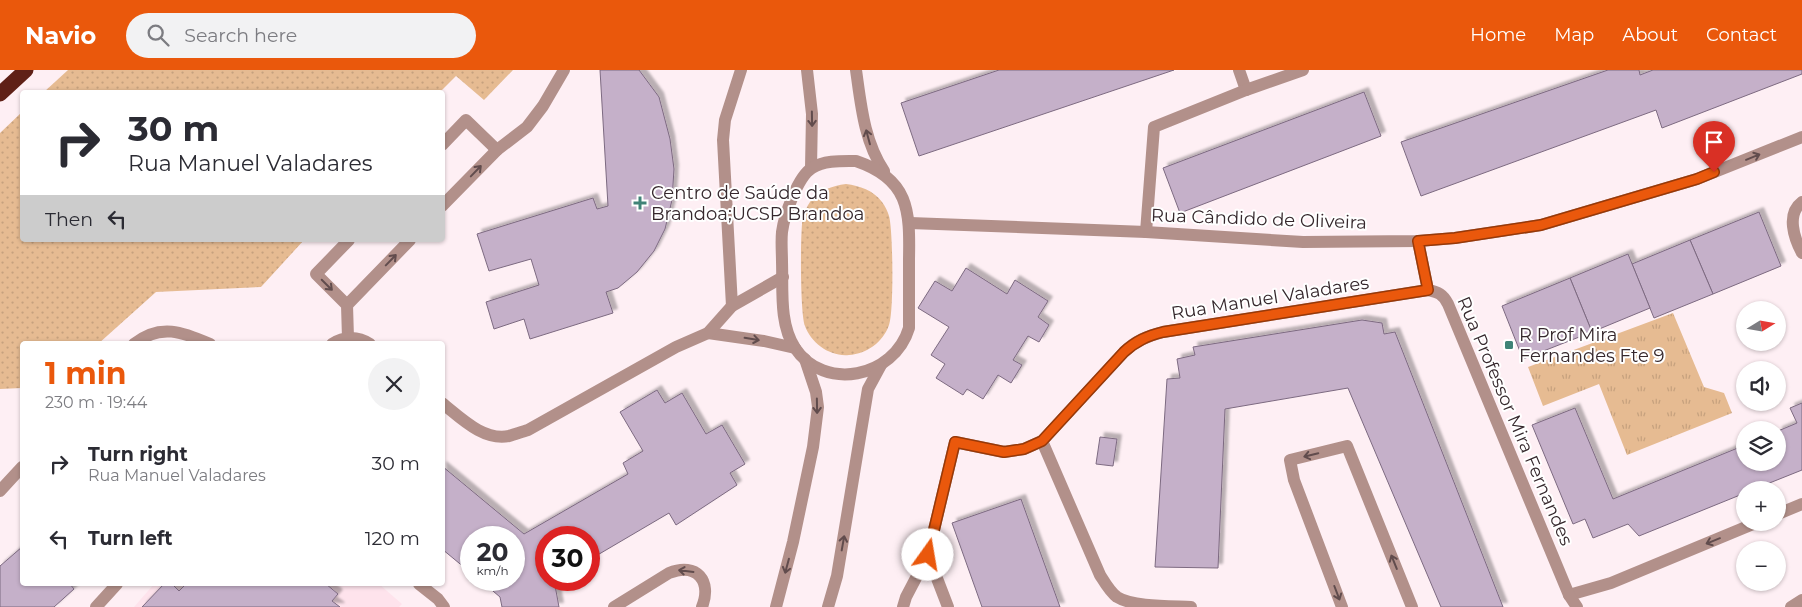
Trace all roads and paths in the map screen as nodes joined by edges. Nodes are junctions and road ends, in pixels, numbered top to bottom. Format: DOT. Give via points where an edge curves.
graph roads {
  1 [pos="26,70"];
  2 [pos="564,70"];
  3 [pos="741,70"];
  4 [pos="807,70"];
  5 [pos="856,70"];
  6 [pos="1239,70"];
  7 [pos="1303,70"];
  8 [pos="1246,90"];
  9 [pos="0,94"];
  10 [pos="1802,137"];
  11 [pos="445,142"];
  12 [pos="497,150"];
  13 [pos="811,168"];
  14 [pos="890,180"];
  15 [pos="1802,202"];
  16 [pos="445,203"];
  17 [pos="910,222"];
  18 [pos="1146,232"];
  19 [pos="1418,241"];
  20 [pos="347,242"];
  21 [pos="408,242"];
  22 [pos="1802,253"];
  23 [pos="783,277"];
  24 [pos="1428,290"];
  25 [pos="347,305"];
  26 [pos="732,306"];
  27 [pos="708,333"];
  28 [pos="348,338"];
  29 [pos="138,341"];
  30 [pos="203,341"];
  31 [pos="340,341"];
  32 [pos="364,341"];
  33 [pos="795,348"];
  34 [pos="805,359"];
  35 [pos="881,365"];
  36 [pos="445,405"];
  37 [pos="1042,441"];
  38 [pos="20,469"];
  39 [pos="0,491"];
  40 [pos="1802,504"];
  41 [pos="1786,511"];
  42 [pos="1737,531"];
  43 [pos="928,555"];
  44 [pos="115,586"];
  45 [pos="422,586"];
  46 [pos="1802,600"];
  47 [pos="1567,601"];
  48 [pos="96,607"];
  49 [pos="444,607"];
  50 [pos="614,607"];
  51 [pos="702,607"];
  52 [pos="776,607"];
  53 [pos="828,607"];
  54 [pos="903,607"];
  55 [pos="948,607"];
  56 [pos="1191,607"];
  57 [pos="1342,607"];
  58 [pos="1412,607"];
  59 [pos="1577,607"];
  60 [pos="1791,607"];
  1 -- 9 [label="highway"];
  2 -- 12 [label="street" via="526,127"];
  3 -- 26 [label="street" via="725,120 723,140"];
  4 -- 13 [label="street, one-way" via="812,114"];
  14 -- 5 [label="street, one-way" via="867,139"];
  6 -- 8 [label="street"];
  7 -- 8 [label="street"];
  8 -- 18 [label="street" via="1154,127"];
  19 -- 10 [label="street, Rua Cândido de Oliveira, one-way" via="1541,225 1697,179"];
  11 -- 12 [label="street" via="466,120"];
  16 -- 12 [label="street, one-way"];
  13 -- 14 [label="street" via="832,162 856,161 873,166"];
  13 -- 23 [label="street" via="798,184 787,211 782,233"];
  14 -- 17 [label="street" via="906,205"];
  15 -- 22 [label="street" via="1793,217"];
  17 -- 18 [label="street, Rua Cândido de Oliveira"];
  17 -- 35 [label="street" via="909,328 900,348"];
  18 -- 19 [label="street, Rua Cândido de Oliveira" via="1303,242"];
  19 -- 24 [label="street"];
  20 -- 25 [label="street, one-way" via="316,274"];
  25 -- 21 [label="street, one-way"];
  23 -- 26 [label="street"];
  23 -- 33 [label="street" via="784,317 788,336"];
  24 -- 37 [label="street, Rua Manuel Valadares" via="1146,337 1124,352"];
  24 -- 47 [label="street, Rua Professor Mira Fernandes" via="1437,291 1448,304"];
  25 -- 28 [label="street"];
  26 -- 27 [label="street"];
  27 -- 33 [label="street, one-way"];
  27 -- 36 [label="street" via="676,347 528,430 507,436 480,431"];
  28 -- 31 [label="street"];
  28 -- 32 [label="street"];
  29 -- 30 [label="street" via="156,332 170,331"];
  33 -- 34 [label="street"];
  34 -- 35 [label="street" via="826,371 842,374 860,374"];
  34 -- 52 [label="street, one-way" via="818,407 793,542"];
  53 -- 35 [label="street, one-way" via="837,576 868,389"];
  37 -- 43 [label="street, Rua Manuel Valadares" via="1024,449 1004,452 955,442"];
  37 -- 56 [label="street" via="1108,588 1130,602"];
  38 -- 39 [label="street"];
  40 -- 41 [label="street"];
  42 -- 47 [label="street, one-way"];
  43 -- 54 [label="street, Rua Manuel Valadares"];
  43 -- 55 [label="street"];
  44 -- 48 [label="street"];
  45 -- 49 [label="street"];
  46 -- 60 [label="street"];
  47 -- 59 [label="street, Rua Professor Mira Fernandes"];
  51 -- 50 [label="street, one-way" via="706,589 696,573 689,569 670,573"];
  58 -- 57 [label="street, one-way" via="1347,446 1290,460 1294,480"];
}
